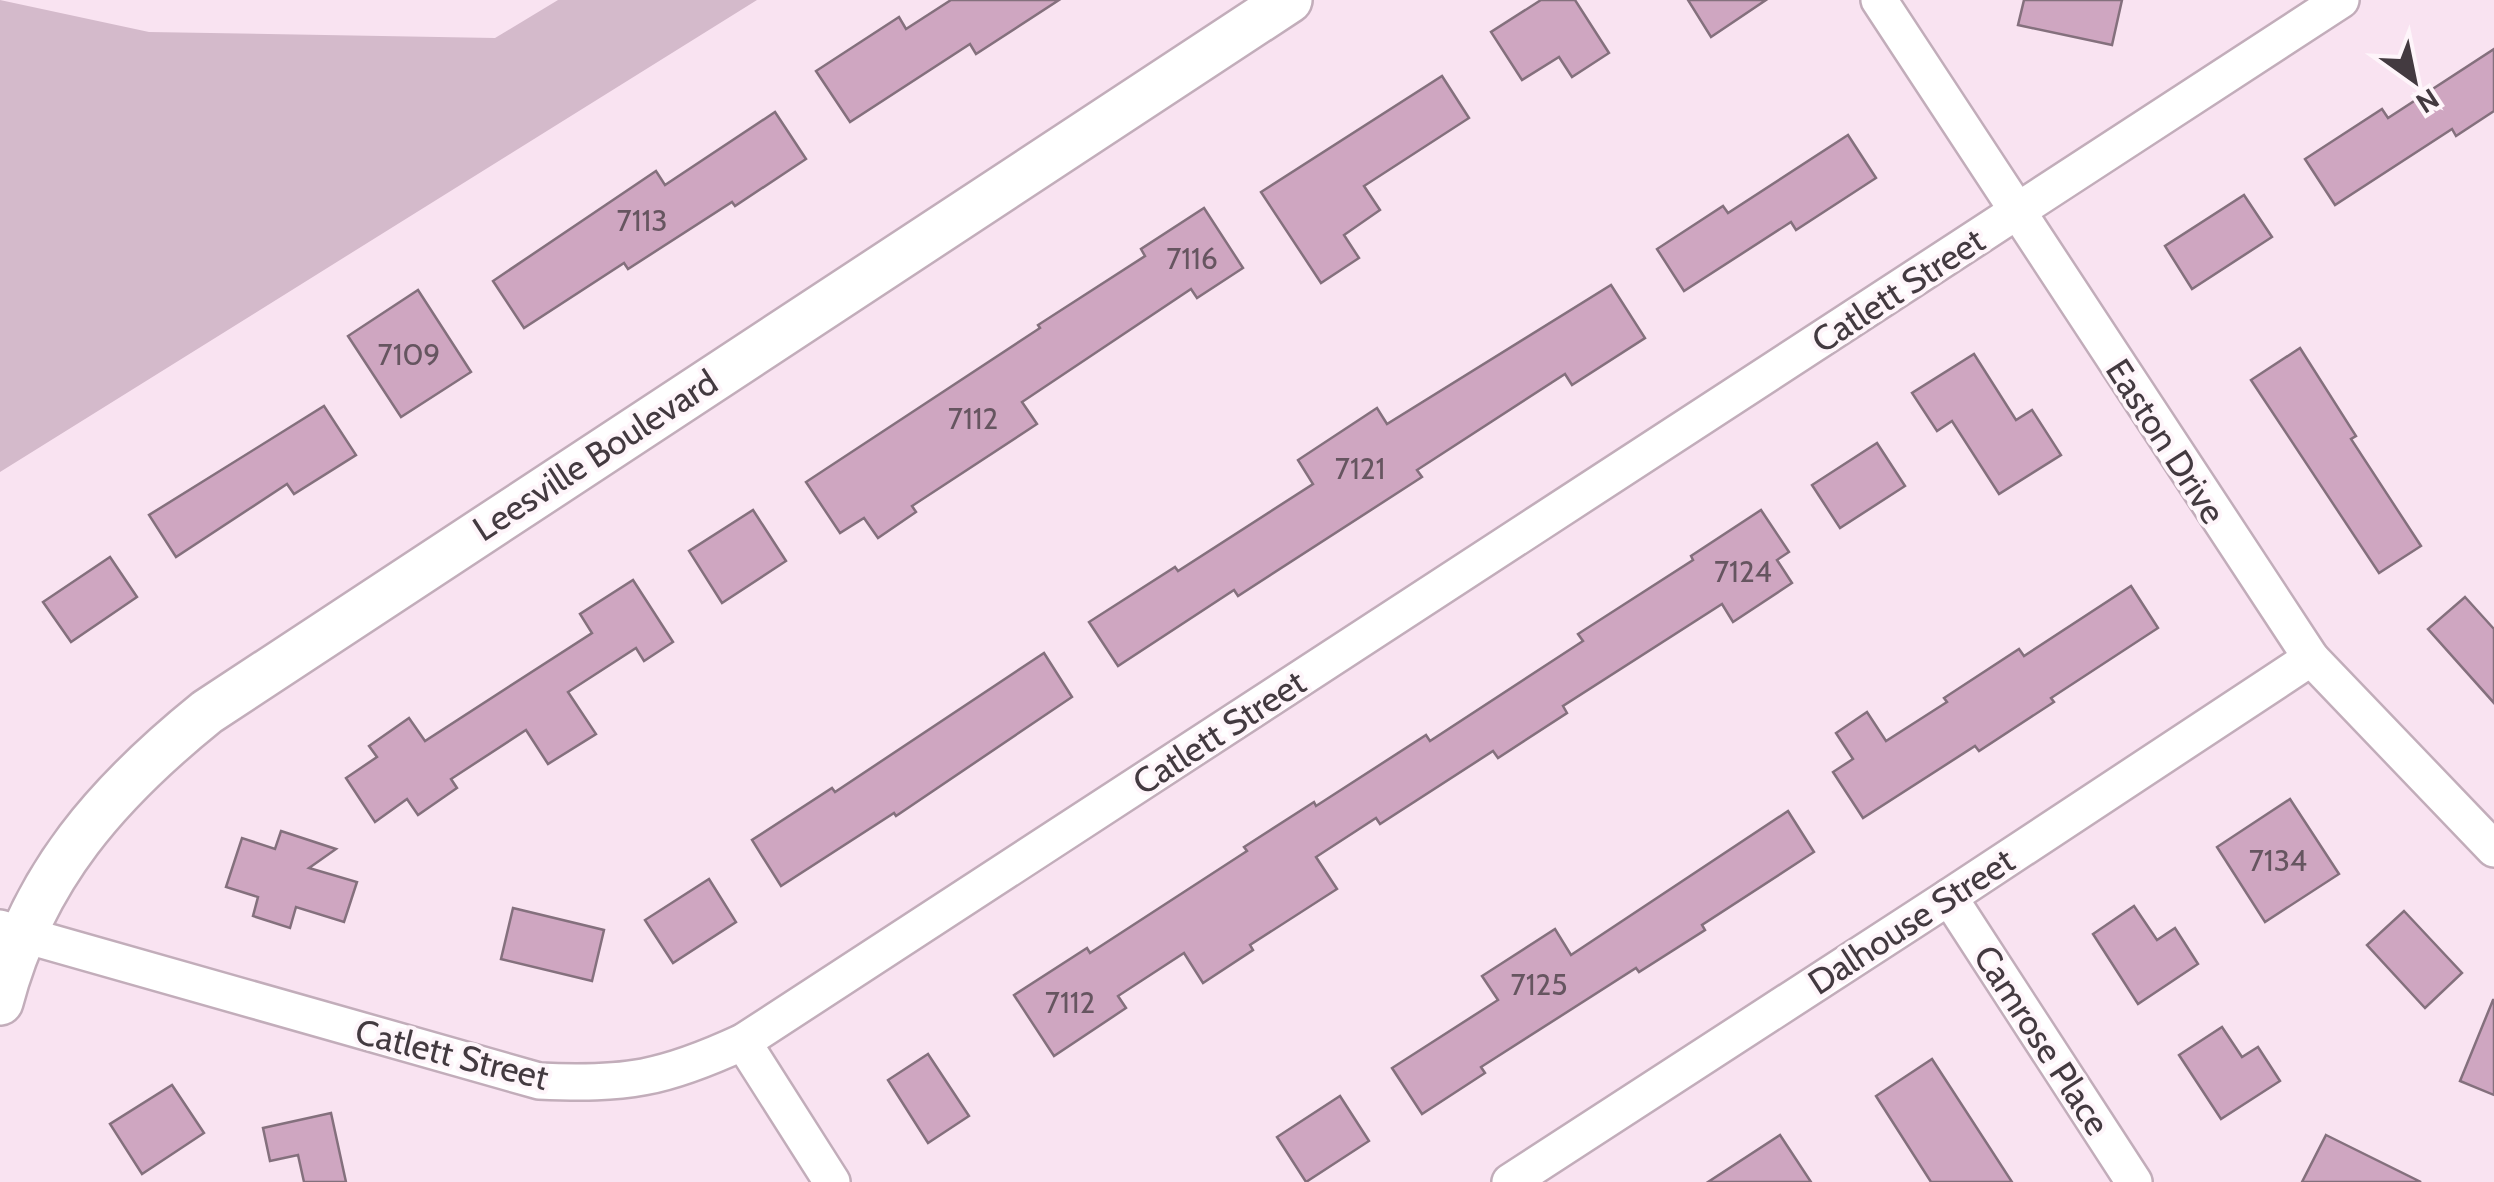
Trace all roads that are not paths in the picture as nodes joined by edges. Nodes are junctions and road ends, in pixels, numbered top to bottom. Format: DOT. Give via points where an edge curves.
graph roads {
  1 [pos="1289,0"];
  2 [pos="1879,0"];
  3 [pos="2341,0"];
  4 [pos="2017,212"];
  5 [pos="2311,658"];
  6 [pos="2494,849"];
  7 [pos="1950,898"];
  8 [pos="10,932"];
  9 [pos="0,1002"];
  10 [pos="743,1042"];
  11 [pos="832,1182"];
  12 [pos="1510,1182"];
  13 [pos="2134,1182"];
  1 -- 8 [label="street, Leesville Boulevard" via="208,712 104,808"];
  2 -- 4 [label="street, Easton Drive"];
  3 -- 4 [label="street, Catlett Street"];
  4 -- 5 [label="street, Easton Drive"];
  4 -- 10 [label="street, Catlett Street"];
  5 -- 6 [label="street, Easton Drive"];
  5 -- 7 [label="street, Dalhouse Street"];
  7 -- 12 [label="street, Dalhouse Street"];
  7 -- 13 [label="street, Camrose Place"];
  8 -- 9 [label="street, Leesville Boulevard"];
  8 -- 10 [label="street, Catlett Street" via="538,1081 600,1084 657,1076"];
  10 -- 11 [label="street"];
}
